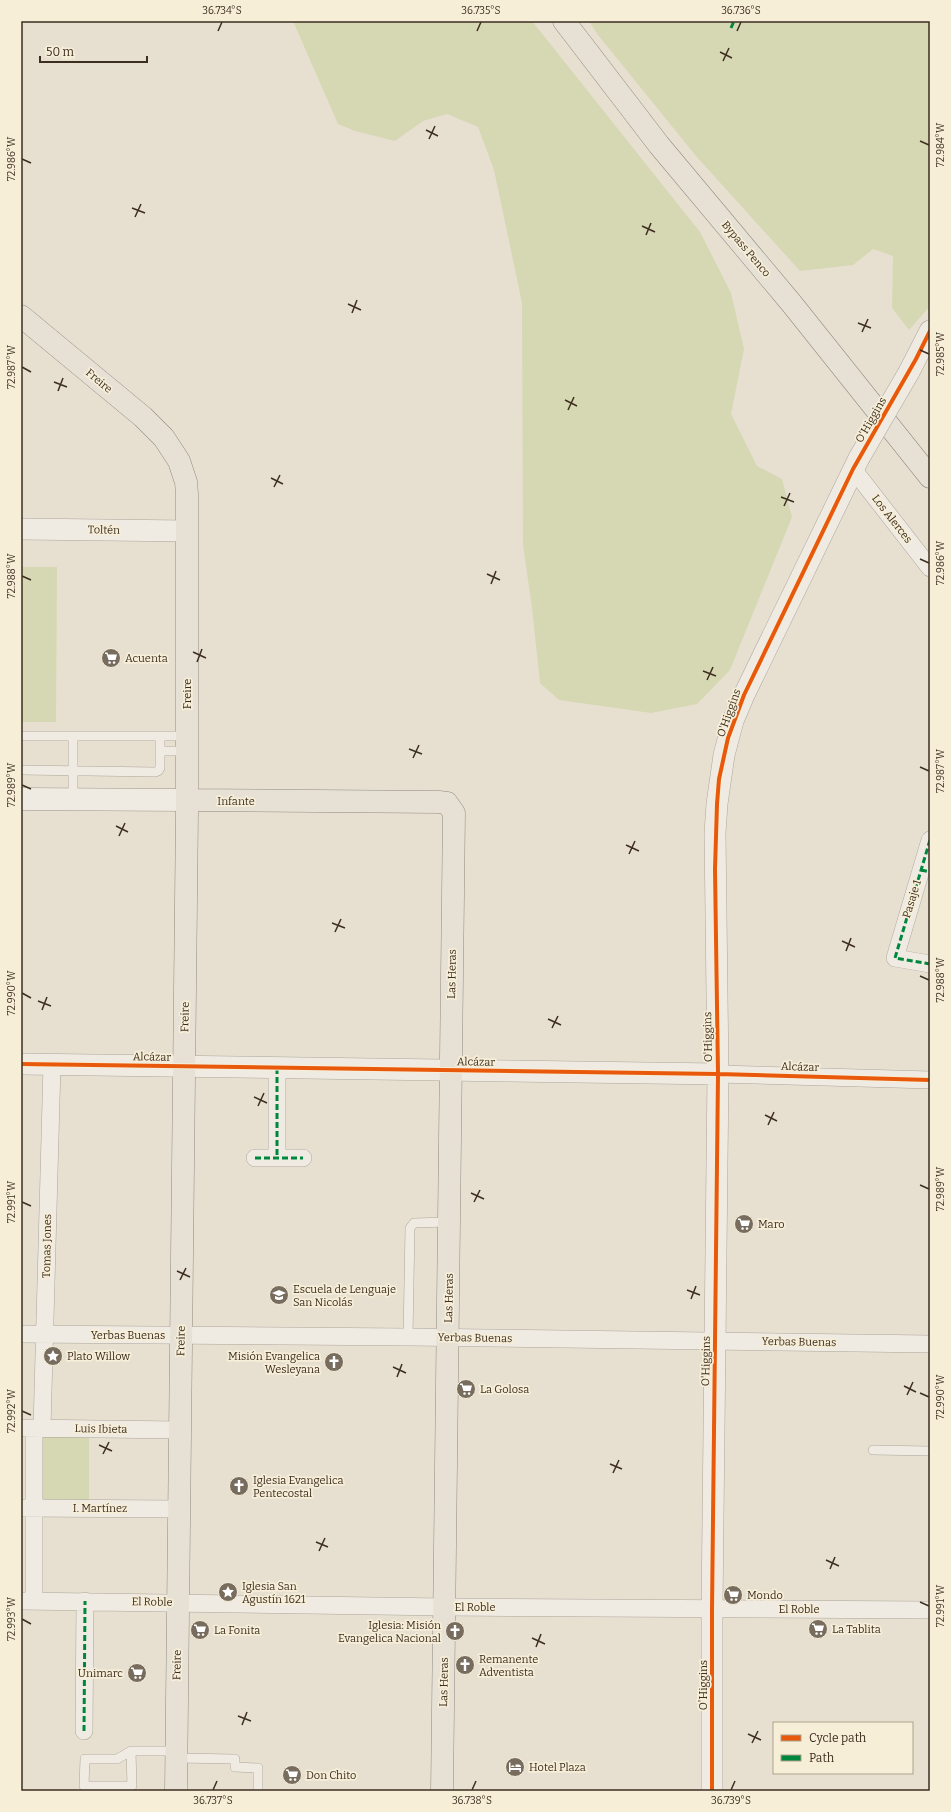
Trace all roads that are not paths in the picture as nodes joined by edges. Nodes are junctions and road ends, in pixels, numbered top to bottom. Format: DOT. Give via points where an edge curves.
graph roads {
  1 [pos="564,21"];
  2 [pos="21,316"];
  3 [pos="930,332"];
  4 [pos="856,464"];
  5 [pos="930,477"];
  6 [pos="21,529"];
  7 [pos="187,531"];
  8 [pos="930,568"];
  9 [pos="21,736"];
  10 [pos="73,736"];
  11 [pos="160,737"];
  12 [pos="187,744"];
  13 [pos="160,751"];
  14 [pos="21,770"];
  15 [pos="73,771"];
  16 [pos="21,799"];
  17 [pos="73,800"];
  18 [pos="187,800"];
  19 [pos="450,806"];
  20 [pos="930,840"];
  21 [pos="926,871"];
  22 [pos="930,964"];
  23 [pos="21,1064"];
  24 [pos="52,1065"];
  25 [pos="184,1067"];
  26 [pos="277,1068"];
  27 [pos="451,1070"];
  28 [pos="718,1074"];
  29 [pos="930,1080"];
  30 [pos="255,1158"];
  31 [pos="277,1158"];
  32 [pos="303,1158"];
  33 [pos="450,1222"];
  34 [pos="21,1334"];
  35 [pos="45,1334"];
  36 [pos="181,1335"];
  37 [pos="408,1337"];
  38 [pos="448,1338"];
  39 [pos="716,1341"];
  40 [pos="930,1344"];
  41 [pos="33,1428"];
  42 [pos="180,1430"];
  43 [pos="873,1450"];
  44 [pos="930,1451"];
  45 [pos="27,1508"];
  46 [pos="179,1508"];
  47 [pos="27,1601"];
  48 [pos="85,1601"];
  49 [pos="178,1602"];
  50 [pos="445,1607"];
  51 [pos="712,1608"];
  52 [pos="930,1610"];
  53 [pos="84,1732"];
  54 [pos="131,1751"];
  55 [pos="176,1754"];
  56 [pos="176,1791"];
  57 [pos="258,1791"];
  58 [pos="442,1791"];
  59 [pos="712,1791"];
  1 -- 5 [label="main road, Bypass Penco" via="641,122 792,304"];
  2 -- 7 [label="main road, Freire" via="143,417 164,438 179,460 186,482"];
  3 -- 4 [label="street, O'Higgins, bridge"];
  4 -- 8 [label="street, Los Alerces"];
  4 -- 28 [label="street, O'Higgins" via="744,694 733,721 724,755 716,804 715,833"];
  6 -- 7 [label="street, Toltén"];
  7 -- 12 [label="main road, Freire"];
  9 -- 10 [label="lane"];
  10 -- 11 [label="lane"];
  10 -- 15 [label="lane"];
  11 -- 12 [label="lane"];
  11 -- 13 [label="lane"];
  12 -- 13 [label="lane"];
  12 -- 18 [label="main road, Freire"];
  13 -- 15 [label="lane" via="158,772"];
  14 -- 15 [label="lane"];
  15 -- 17 [label="lane"];
  16 -- 17 [label="main road, Infante"];
  17 -- 18 [label="main road, Infante"];
  18 -- 19 [label="main road, Infante" via="439,802"];
  18 -- 25 [label="main road, Freire"];
  19 -- 27 [label="main road, Las Heras" via="454,817"];
  20 -- 21 [label="street, Pasaje 1"];
  21 -- 22 [label="street, Pasaje 1" via="895,958"];
  23 -- 24 [label="street, Alcázar"];
  24 -- 25 [label="street, Alcázar"];
  24 -- 35 [label="street, Tomas Jones"];
  25 -- 26 [label="street, Alcázar"];
  25 -- 36 [label="main road, Freire"];
  26 -- 27 [label="street, Alcázar"];
  26 -- 31 [label="street"];
  27 -- 28 [label="street, Alcázar"];
  27 -- 33 [label="main road, Las Heras"];
  28 -- 29 [label="street, Alcázar"];
  28 -- 39 [label="street, O'Higgins"];
  30 -- 31 [label="street"];
  31 -- 32 [label="street"];
  33 -- 37 [label="lane" via="414,1223 410,1228"];
  33 -- 38 [label="main road, Las Heras"];
  34 -- 35 [label="street, Yerbas Buenas"];
  35 -- 36 [label="street, Yerbas Buenas"];
  35 -- 41 [label="street, Tomas Jones"];
  36 -- 37 [label="street, Yerbas Buenas"];
  36 -- 42 [label="main road, Freire"];
  37 -- 38 [label="street, Yerbas Buenas"];
  38 -- 39 [label="street, Yerbas Buenas"];
  38 -- 50 [label="main road, Las Heras"];
  39 -- 40 [label="street, Yerbas Buenas"];
  39 -- 51 [label="street, O'Higgins"];
  41 -- 42 [label="street, Luis Ibieta"];
  41 -- 45 [label="street, Tomas Jones"];
  42 -- 46 [label="main road, Freire"];
  43 -- 44 [label="lane"];
  45 -- 46 [label="street, I. Martínez"];
  45 -- 47 [label="street, Tomas Jones"];
  46 -- 49 [label="main road, Freire"];
  47 -- 48 [label="street, El Roble"];
  48 -- 49 [label="street, El Roble"];
  48 -- 53 [label="street"];
  49 -- 50 [label="street, El Roble"];
  49 -- 55 [label="main road, Freire"];
  50 -- 51 [label="street, El Roble"];
  50 -- 58 [label="main road, Las Heras"];
  51 -- 52 [label="street, El Roble"];
  51 -- 59 [label="street, O'Higgins"];
  54 -- 54 [label="lane" via="132,1786 84,1786 85,1759 117,1759"];
  54 -- 55 [label="lane"];
  55 -- 56 [label="main road, Freire"];
  55 -- 57 [label="lane" via="235,1759 235,1767 258,1768"];
}
